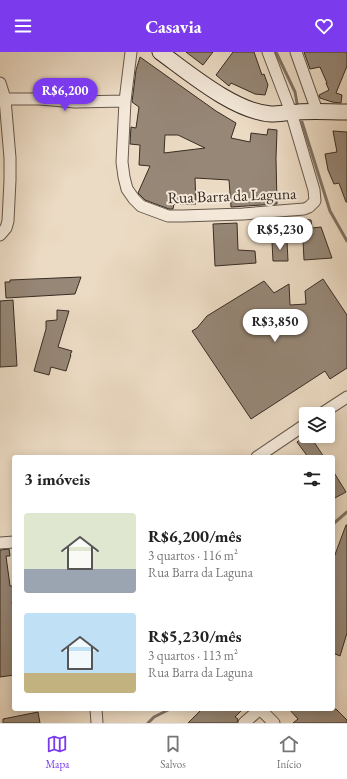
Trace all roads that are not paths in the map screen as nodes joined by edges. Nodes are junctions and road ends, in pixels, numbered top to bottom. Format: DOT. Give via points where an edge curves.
graph roads {
  1 [pos="131,52"];
  2 [pos="160,52"];
  3 [pos="268,52"];
  4 [pos="296,52"];
  5 [pos="0,83"];
  6 [pos="5,98"];
  7 [pos="125,101"];
  8 [pos="317,111"];
  9 [pos="291,112"];
  10 [pos="347,112"];
  11 [pos="0,235"];
  12 [pos="347,397"];
  13 [pos="332,407"];
  14 [pos="299,429"];
  15 [pos="260,455"];
  16 [pos="12,542"];
  17 [pos="0,543"];
  18 [pos="96,711"];
  19 [pos="258,711"];
  20 [pos="262,711"];
  21 [pos="96,723"];
  22 [pos="244,723"];
  23 [pos="274,723"];
  1 -- 7 [label="street, Rua Barra da Laguna"];
  2 -- 9 [label="street" via="226,99 270,114"];
  3 -- 9 [label="street"];
  4 -- 8 [label="street"];
  5 -- 6 [label="street"];
  6 -- 7 [label="street" via="75,102"];
  6 -- 11 [label="street" via="10,180 8,222"];
  7 -- 9 [label="street, Rua Barra da Laguna" via="122,162 128,188 141,206 168,216 243,214 309,207 315,201 314,190"];
  8 -- 9 [label="street"];
  8 -- 10 [label="street"];
  12 -- 13 [label="street"];
  14 -- 15 [label="street"];
  16 -- 17 [label="street"];
  18 -- 21 [label="street"];
  19 -- 22 [label="street"];
  20 -- 23 [label="street"];
}
